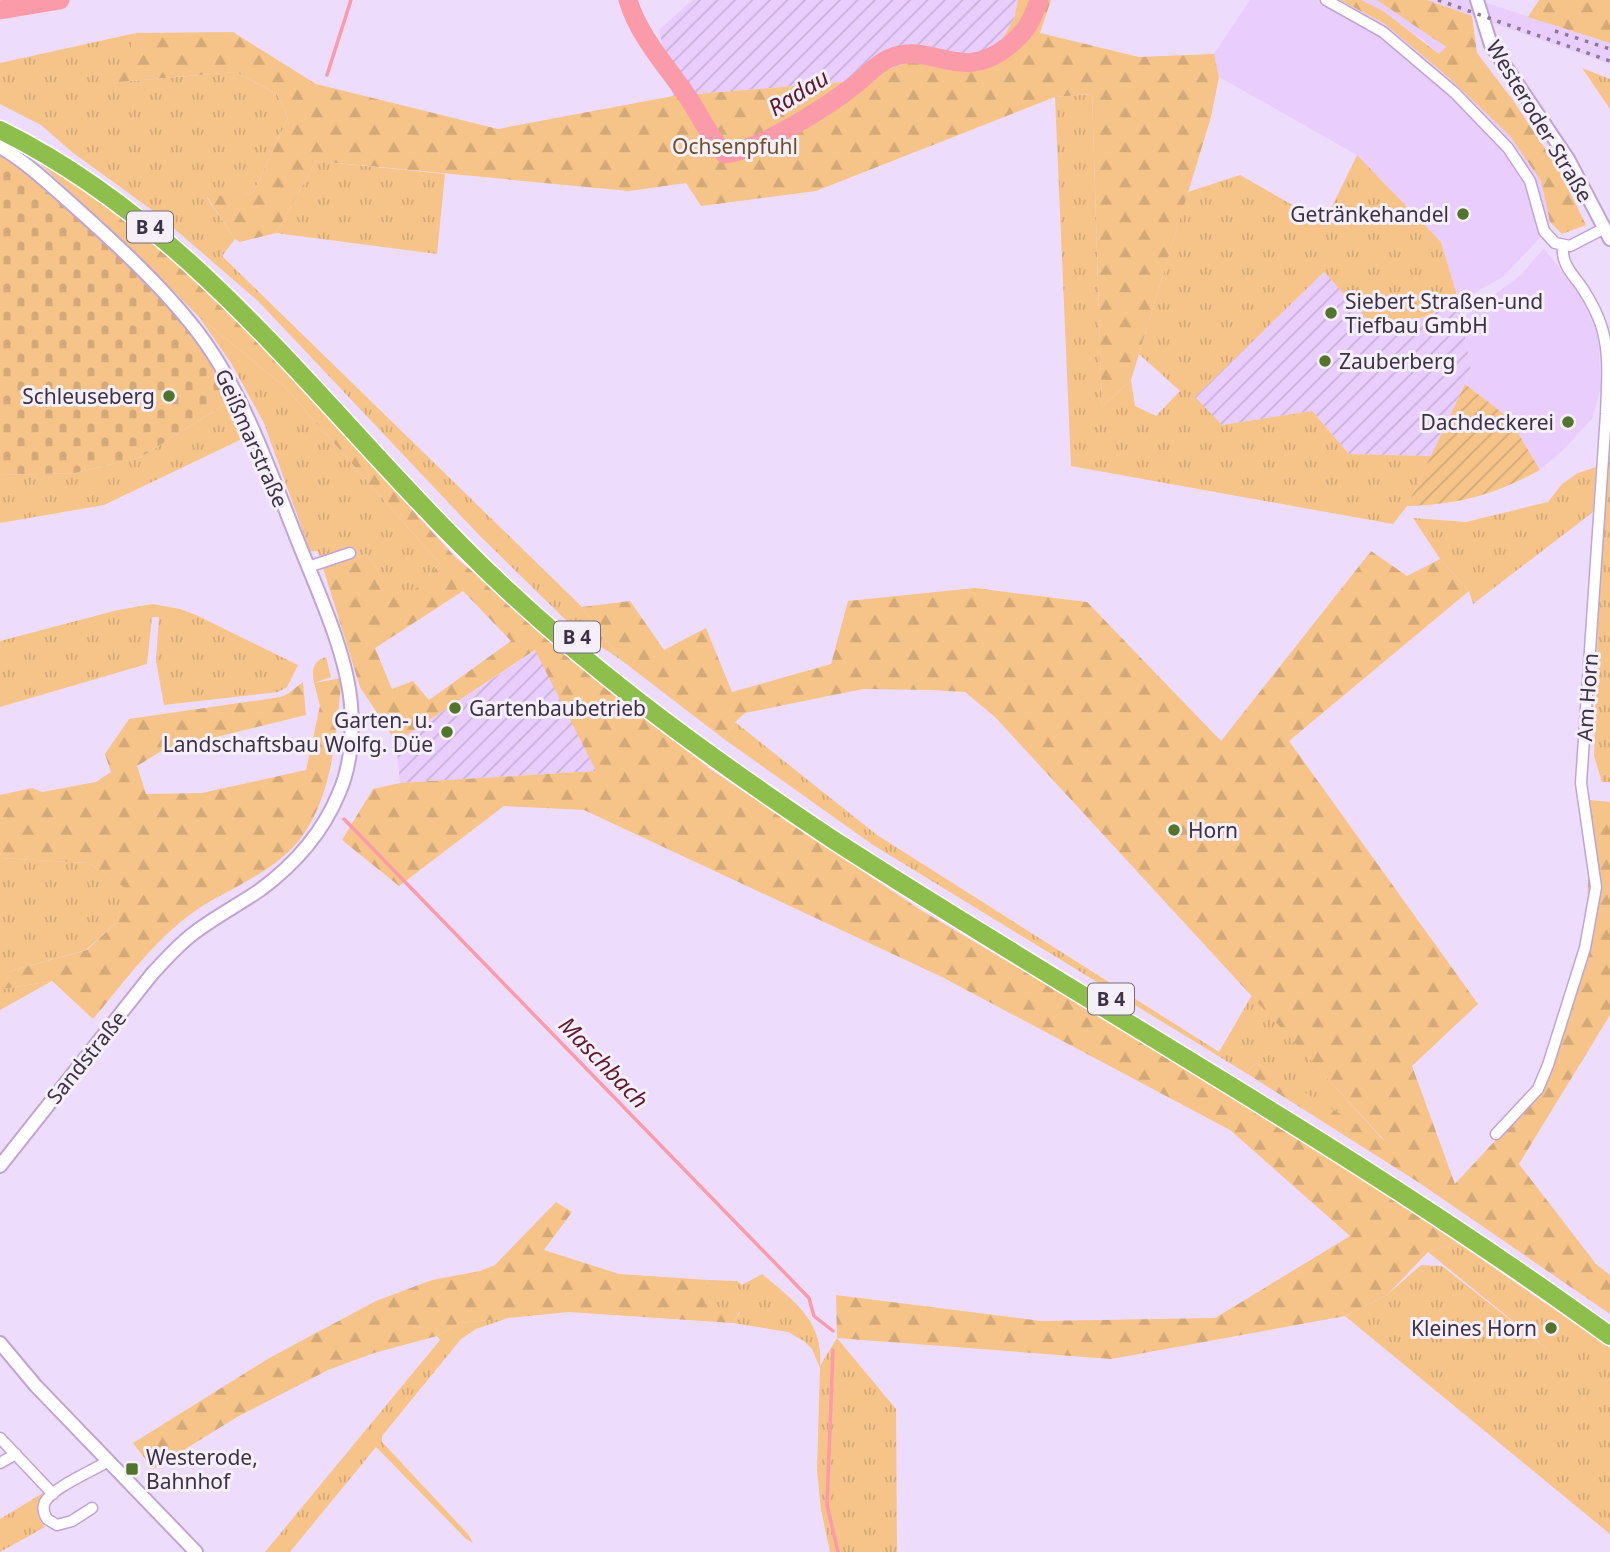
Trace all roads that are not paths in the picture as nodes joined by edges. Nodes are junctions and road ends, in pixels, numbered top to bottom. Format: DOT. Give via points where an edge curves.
graph roads {
  1 [pos="1326,0"];
  2 [pos="1477,0"];
  3 [pos="0,120"];
  4 [pos="0,130"];
  5 [pos="0,147"];
  6 [pos="1607,234"];
  7 [pos="1563,246"];
  8 [pos="422,498"];
  9 [pos="351,553"];
  10 [pos="308,567"];
  11 [pos="173,950"];
  12 [pos="1496,1134"];
  13 [pos="0,1166"];
  14 [pos="1467,1230"];
  15 [pos="1610,1323"];
  16 [pos="1610,1336"];
  17 [pos="0,1343"];
  18 [pos="0,1438"];
  19 [pos="16,1454"];
  20 [pos="108,1461"];
  21 [pos="0,1463"];
  22 [pos="53,1493"];
  23 [pos="92,1508"];
  24 [pos="196,1552"];
  1 -- 7 [label="street" via="1383,32 1455,93 1508,148 1530,181 1544,231"];
  2 -- 6 [label="street, Westeroder Straße" via="1490,45 1568,159"];
  3 -- 8 [label="highway, B 4" via="107,183 211,265"];
  4 -- 8 [label="highway, B 4" via="116,201 201,271"];
  5 -- 10 [label="street, Geißmarstraße" via="34,170 108,237 194,327 244,411"];
  6 -- 7 [label="street"];
  7 -- 12 [label="street, Am Horn" via="1566,266 1602,328 1608,360 1581,783 1596,887 1585,948 1548,1065 1538,1089"];
  8 -- 14 [label="highway, B 4" via="588,661 778,803 905,886"];
  9 -- 10 [label="street"];
  10 -- 11 [label="street, Geißmarstraße" via="339,648 351,703 350,748 340,791 321,827 285,870"];
  11 -- 13 [label="street, Sandstraße"];
  14 -- 15 [label="highway, B 4"];
  14 -- 16 [label="highway, B 4"];
  17 -- 20 [label="street"];
  18 -- 19 [label="street"];
  19 -- 21 [label="street"];
  19 -- 22 [label="street"];
  20 -- 22 [label="street"];
  20 -- 24 [label="street"];
  22 -- 23 [label="street" via="44,1509 51,1522 65,1524"];
}
